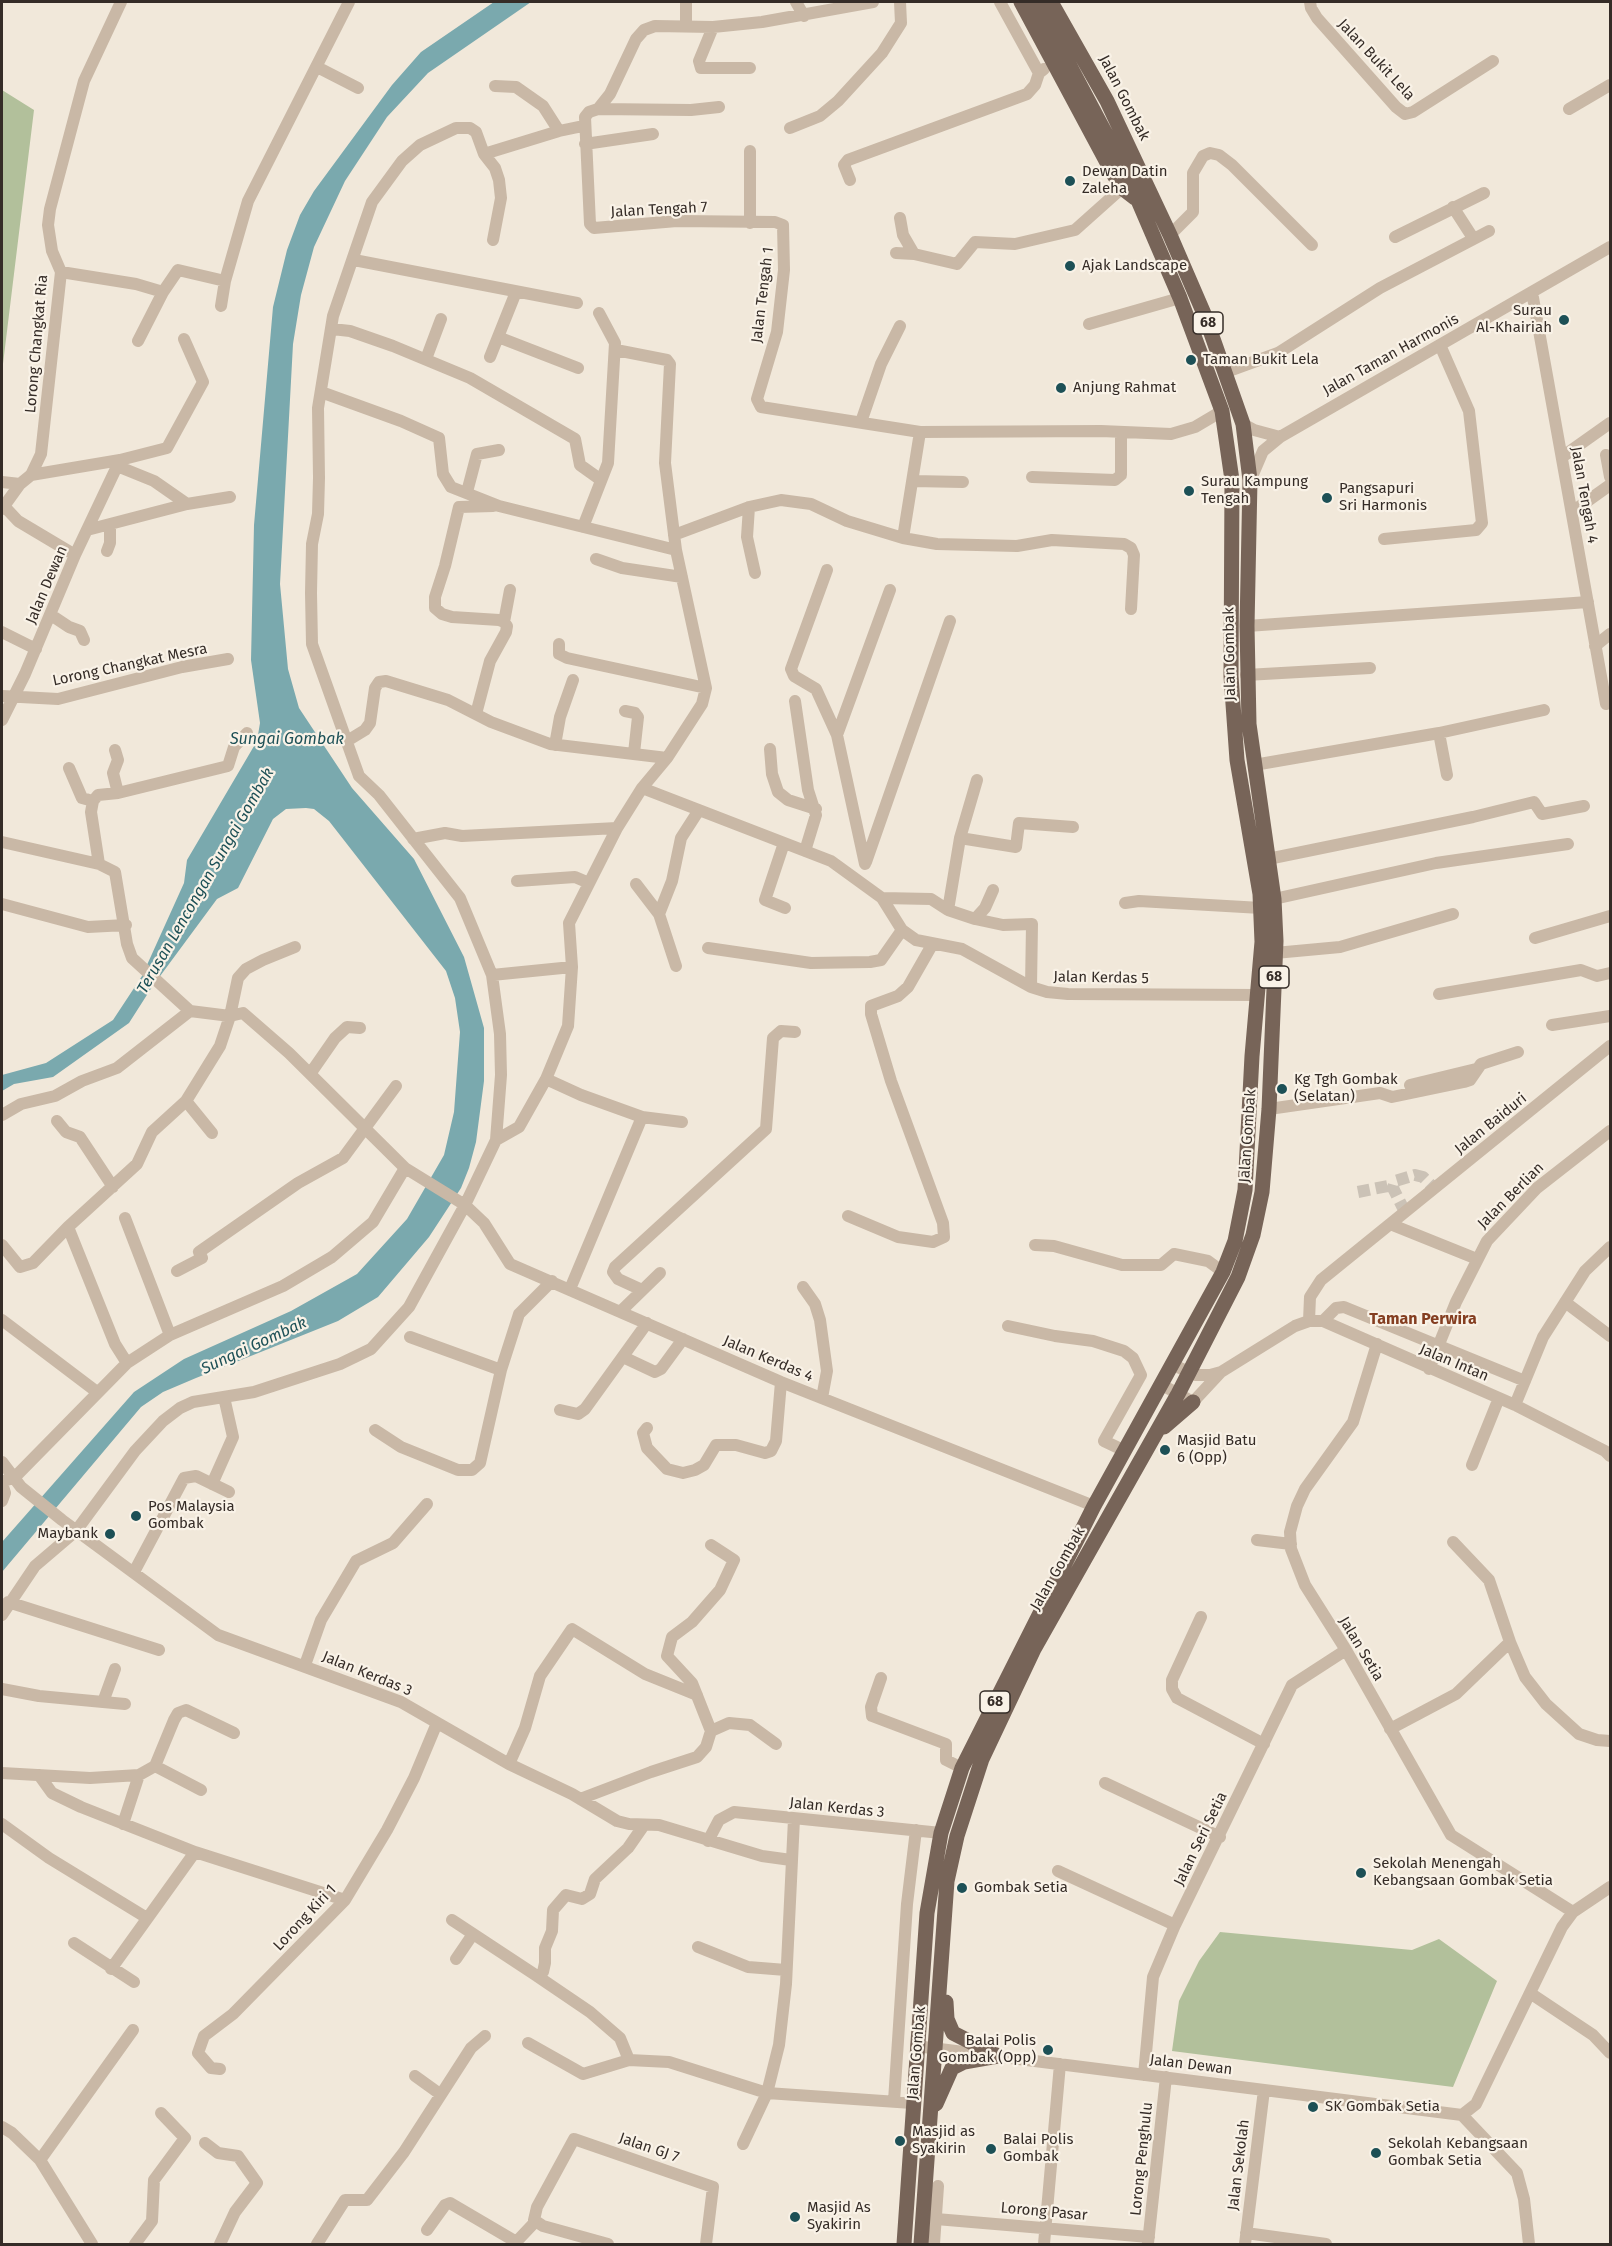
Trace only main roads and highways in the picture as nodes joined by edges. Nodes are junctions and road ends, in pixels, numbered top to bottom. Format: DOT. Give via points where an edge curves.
graph roads {
  1 [pos="1021,2"];
  2 [pos="1036,2"];
  3 [pos="1052,2"];
  4 [pos="1138,200"];
  5 [pos="1267,904"];
  6 [pos="1193,1402"];
  7 [pos="1155,1435"];
  8 [pos="942,1966"];
  9 [pos="928,2126"];
  10 [pos="904,2244"];
  11 [pos="921,2244"];
  1 -- 4 [label="main road" via="1122,188"];
  2 -- 4 [label="main road, Jalan Gombak / 68"];
  3 -- 5 [label="main road, Jalan Gombak / 68" via="1107,100 1170,235 1243,424 1250,480 1246,675 1268,859"];
  4 -- 5 [label="main road, Jalan Gombak / 68" via="1222,411 1232,480 1231,676 1237,760"];
  5 -- 7 [label="main road, Jalan Gombak / 68" via="1275,953 1262,1192 1238,1277"];
  5 -- 10 [label="main road, Jalan Gombak / 68" via="1245,1190 1235,1241 1223,1272 1094,1506 962,1768 941,1833 927,1913"];
  6 -- 7 [label="main road"];
  7 -- 8 [label="main road, Jalan Gombak / 68" via="1034,1649 982,1759 957,1836 948,1881"];
  8 -- 9 [label="main road, Jalan Gombak / 68"];
  8 -- 9 [label="main road" via="947,2019 953,2033 998,2056 952,2068"];
  9 -- 11 [label="main road, Jalan Gombak / 68"];
}
